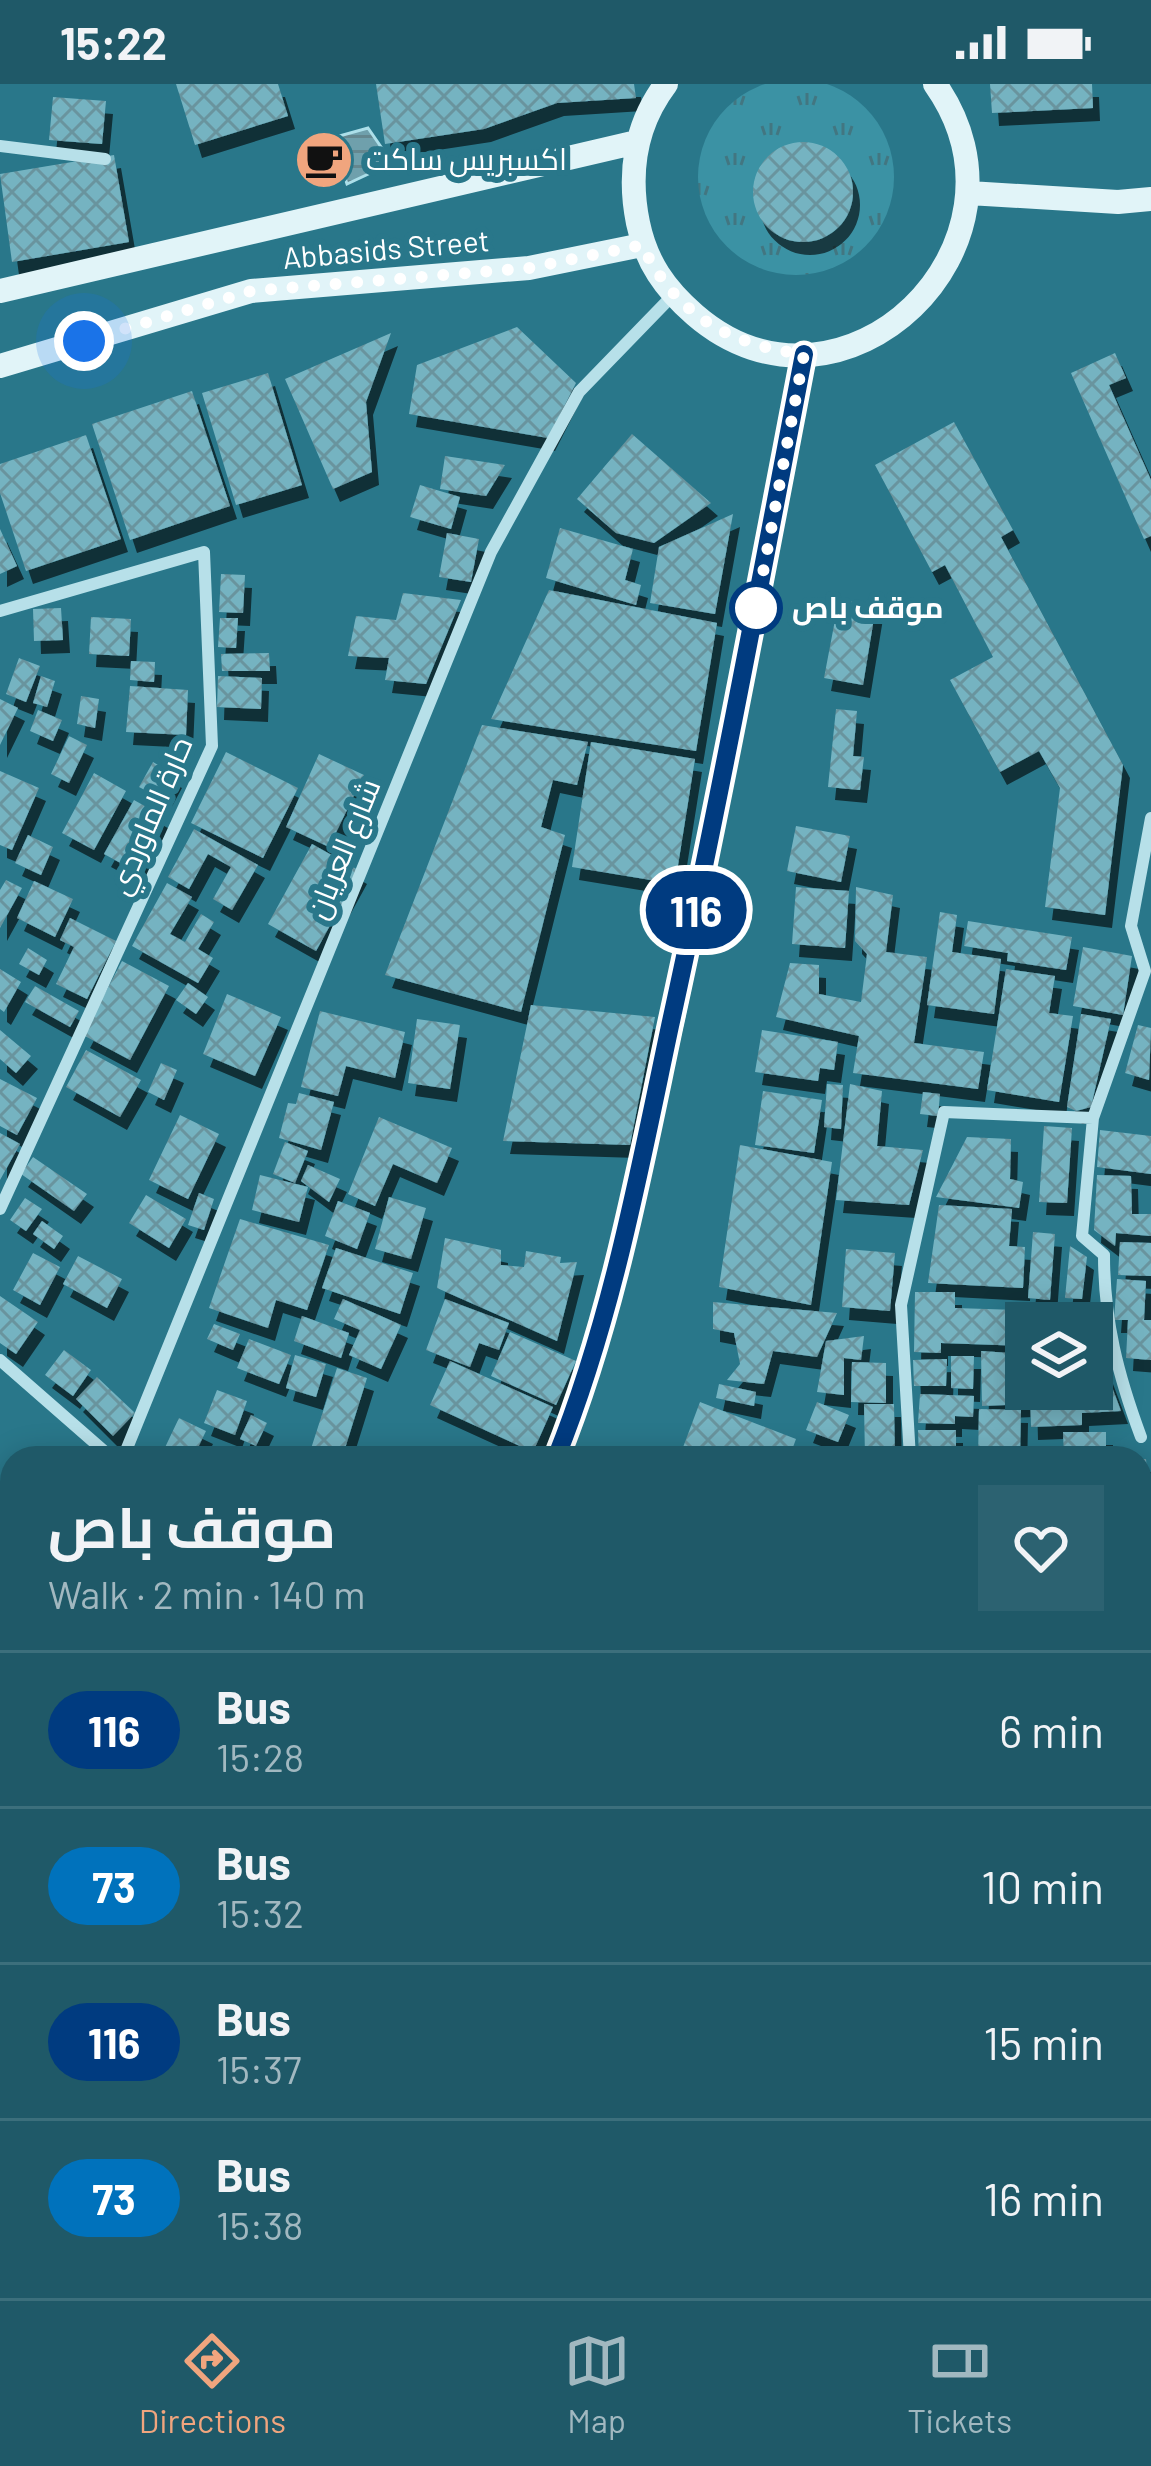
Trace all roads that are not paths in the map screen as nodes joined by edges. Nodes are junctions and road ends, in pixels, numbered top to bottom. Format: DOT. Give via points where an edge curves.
graph roads {
  1 [pos="666,84"];
  2 [pos="935,84"];
  3 [pos="637,142"];
  4 [pos="0,146"];
  5 [pos="105,159"];
  6 [pos="969,194"];
  7 [pos="1151,199"];
  8 [pos="642,245"];
  9 [pos="0,291"];
  10 [pos="673,295"];
  11 [pos="804,354"];
  12 [pos="0,366"];
  13 [pos="0,611"];
  14 [pos="1151,818"];
  15 [pos="1093,1118"];
  16 [pos="0,1209"];
  17 [pos="0,1360"];
  18 [pos="1141,1436"];
  19 [pos="98,1446"];
  20 [pos="128,1446"];
  21 [pos="560,1446"];
  22 [pos="909,1446"];
  1 -- 3 [label="main road"];
  2 -- 6 [label="main road" via="966,147"];
  3 -- 8 [label="main road" via="632,194"];
  3 -- 9 [label="main road, Abbasids Street"];
  4 -- 5 [label="street"];
  6 -- 7 [label="main road"];
  6 -- 11 [label="main road" via="959,242 911,311 854,345"];
  8 -- 10 [label="main road"];
  8 -- 12 [label="main road, Abbasids Street" via="529,268 251,291"];
  10 -- 11 [label="main road" via="710,328 755,348"];
  10 -- 20 [label="street, شارع العريان" via="579,392 491,552"];
  11 -- 21 [label="main road" via="634,1197"];
  13 -- 16 [label="street, حارة الماوردي" via="204,552 212,746"];
  14 -- 15 [label="street" via="1132,926 1145,971"];
  15 -- 18 [label="street" via="1082,1236 1104,1255 1114,1365"];
  15 -- 22 [label="street" via="944,1112 901,1305"];
  17 -- 19 [label="street"];
}
